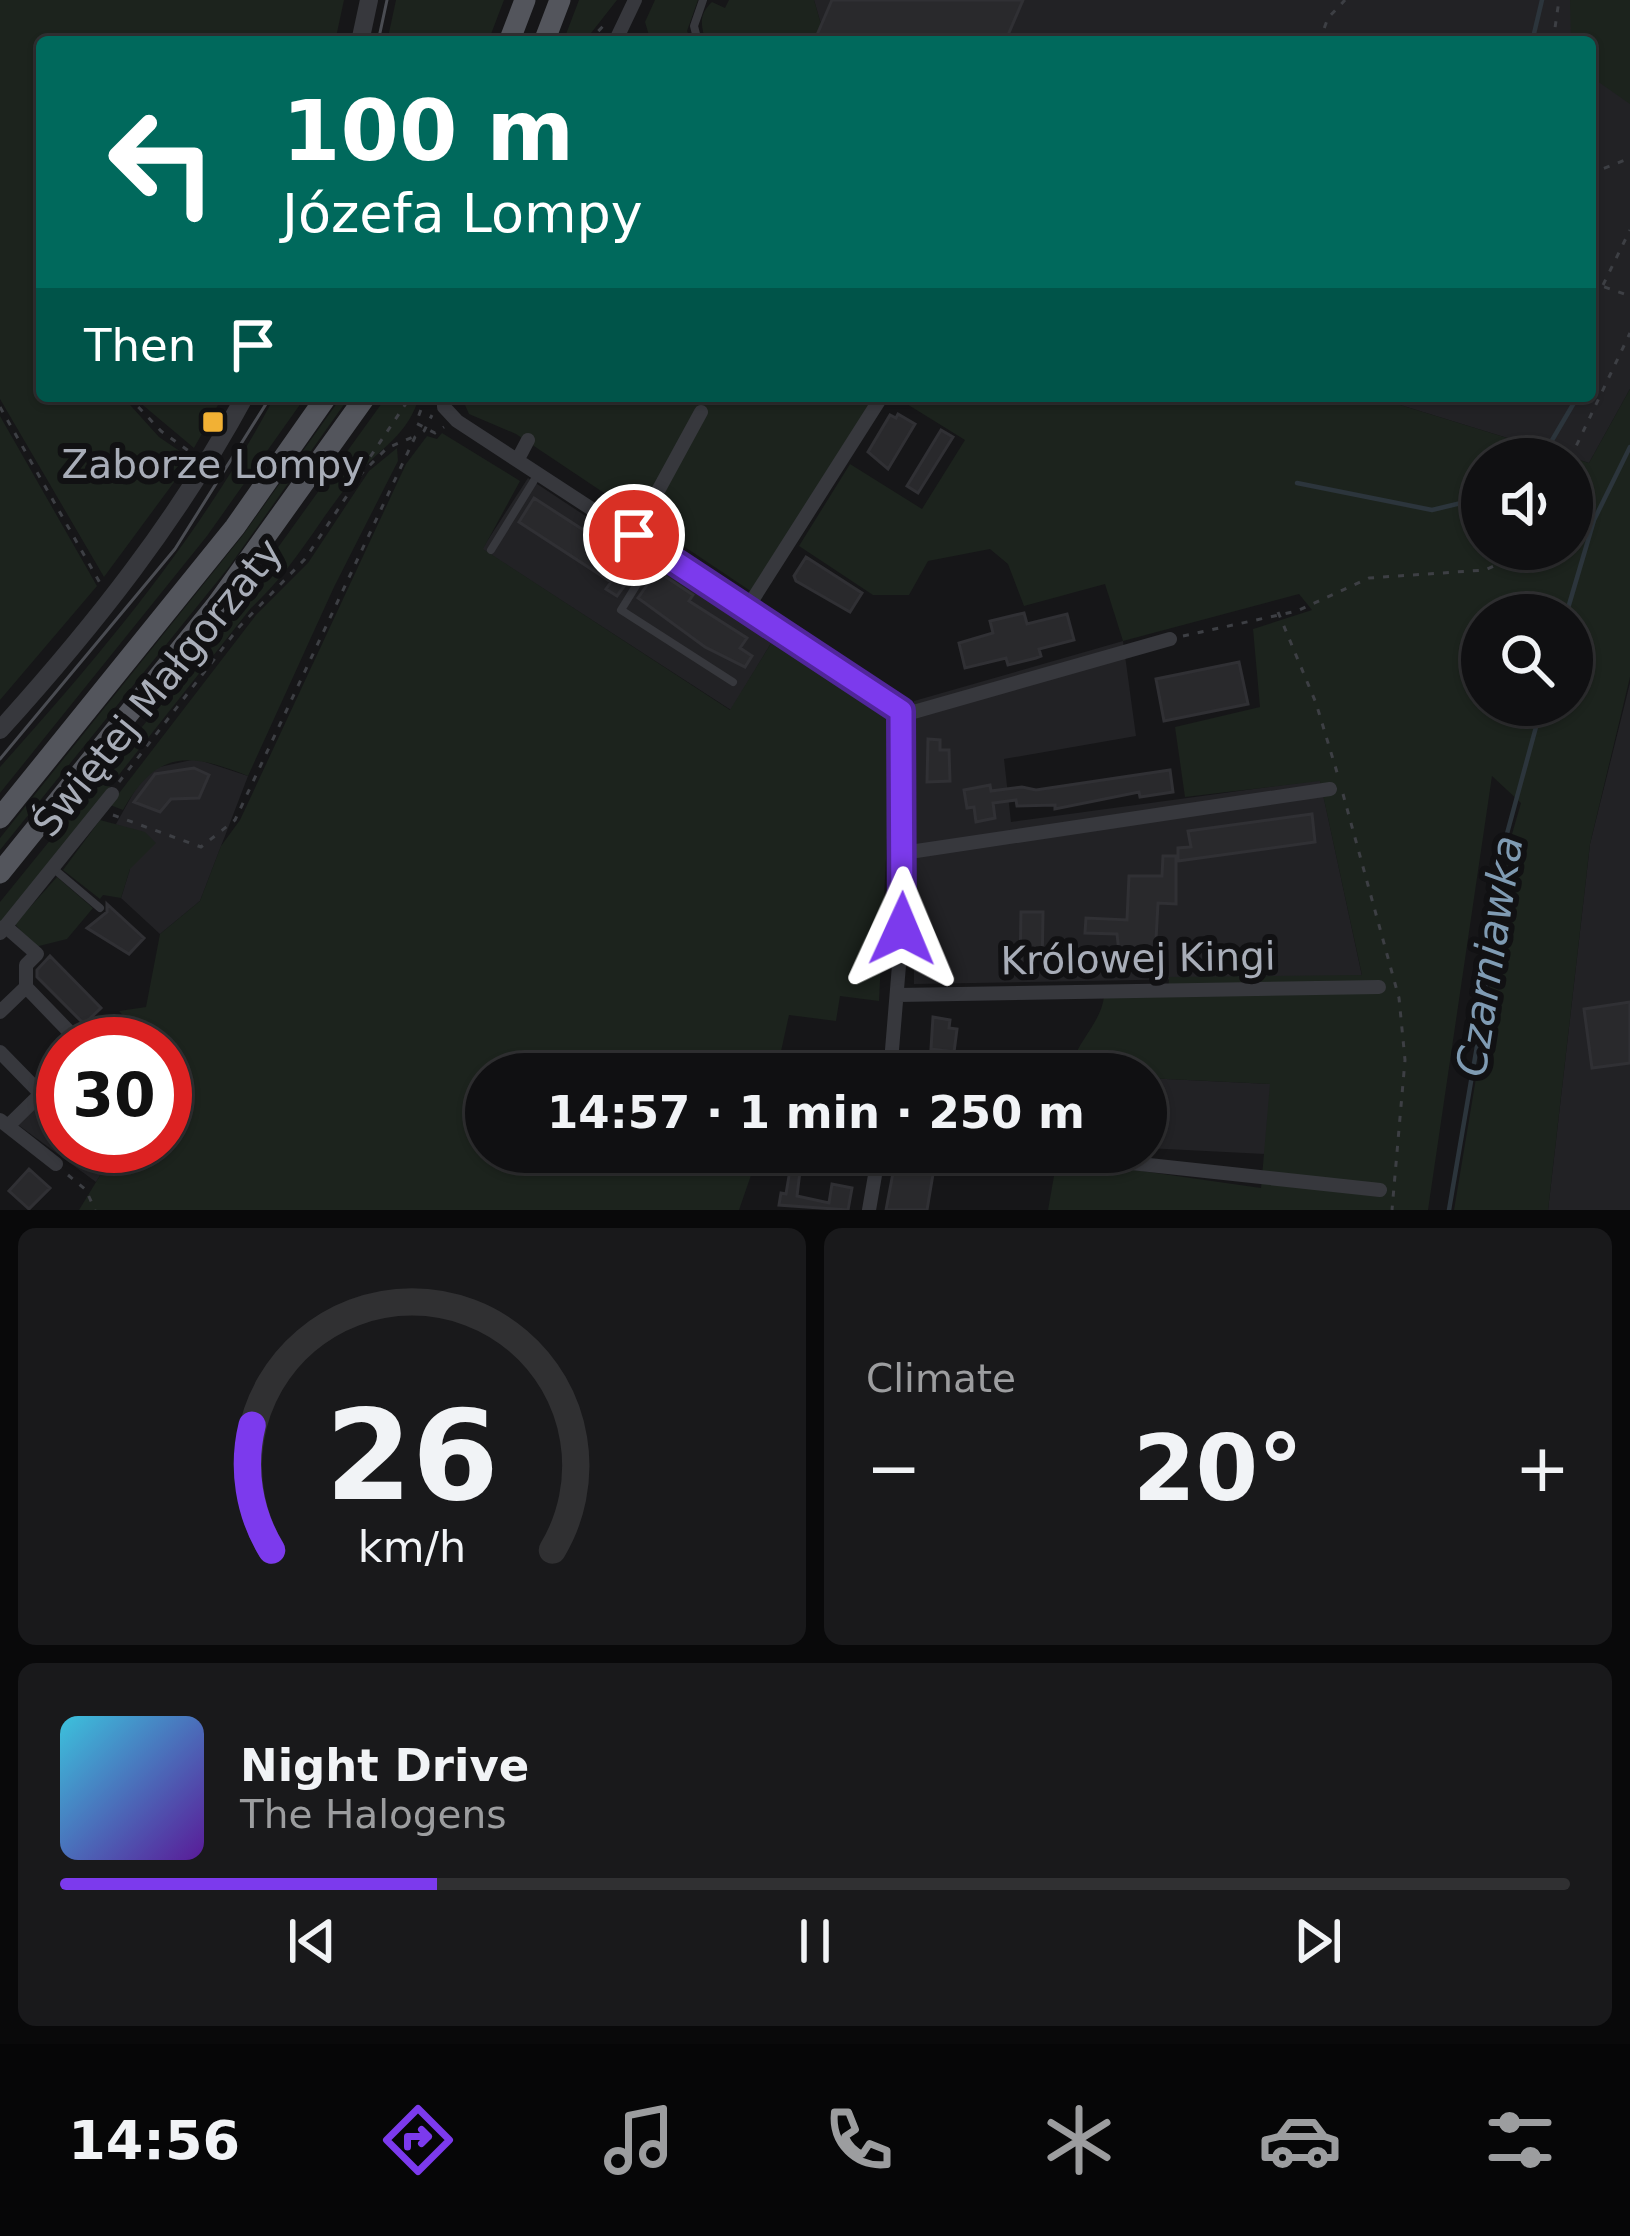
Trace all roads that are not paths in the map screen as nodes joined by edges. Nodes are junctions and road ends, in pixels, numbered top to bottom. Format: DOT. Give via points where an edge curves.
graph roads {
  1 [pos="369,0"];
  2 [pos="526,0"];
  3 [pos="560,0"];
  4 [pos="635,0"];
  5 [pos="703,0"];
  6 [pos="361,36"];
  7 [pos="511,36"];
  8 [pos="546,36"];
  9 [pos="619,36"];
  10 [pos="696,36"];
  11 [pos="241,402"];
  12 [pos="323,402"];
  13 [pos="362,402"];
  14 [pos="445,402"];
  15 [pos="878,402"];
  16 [pos="702,405"];
  17 [pos="528,440"];
  18 [pos="518,460"];
  19 [pos="538,473"];
  20 [pos="634,535"];
  21 [pos="491,550"];
  22 [pos="658,550"];
  23 [pos="746,610"];
  24 [pos="1169,639"];
  25 [pos="733,682"];
  26 [pos="903,715"];
  27 [pos="0,730"];
  28 [pos="1330,789"];
  29 [pos="112,794"];
  30 [pos="0,818"];
  31 [pos="903,853"];
  32 [pos="53,868"];
  33 [pos="0,872"];
  34 [pos="100,908"];
  35 [pos="3,930"];
  36 [pos="26,987"];
  37 [pos="1379,987"];
  38 [pos="898,995"];
  39 [pos="0,1012"];
  40 [pos="54,1017"];
  41 [pos="0,1052"];
  42 [pos="892,1053"];
  43 [pos="36,1089"];
  44 [pos="36,1098"];
  45 [pos="4,1123"];
  46 [pos="36,1148"];
  47 [pos="1167,1167"];
  48 [pos="875,1173"];
  49 [pos="1380,1190"];
  50 [pos="869,1210"];
  1 -- 6 [label="street"];
  2 -- 7 [label="main road"];
  3 -- 8 [label="main road"];
  4 -- 9 [label="street"];
  5 -- 10 [label="lane"];
  11 -- 27 [label="street" via="152,549"];
  12 -- 30 [label="main road" via="223,542"];
  13 -- 33 [label="main road" via="217,604"];
  14 -- 18 [label="street" via="457,422"];
  15 -- 23 [label="street"];
  16 -- 20 [label="street"];
  17 -- 18 [label="street"];
  18 -- 19 [label="street"];
  19 -- 20 [label="street"];
  19 -- 21 [label="lane"];
  20 -- 22 [label="street"];
  22 -- 23 [label="street"];
  22 -- 25 [label="lane" via="621,610"];
  23 -- 26 [label="street"];
  24 -- 26 [label="street"];
  26 -- 31 [label="street"];
  28 -- 31 [label="street"];
  29 -- 32 [label="street, Świętej Małgorzaty"];
  31 -- 38 [label="street"];
  32 -- 34 [label="lane"];
  32 -- 35 [label="street, Świętej Małgorzaty"];
  35 -- 36 [label="street" via="37,954 26,965"];
  36 -- 39 [label="street"];
  36 -- 40 [label="street"];
  37 -- 38 [label="street, Królowej Kingi"];
  38 -- 42 [label="street"];
  41 -- 43 [label="street"];
  44 -- 45 [label="street"];
  45 -- 46 [label="street"];
  47 -- 49 [label="street"];
  48 -- 50 [label="street"];
}
